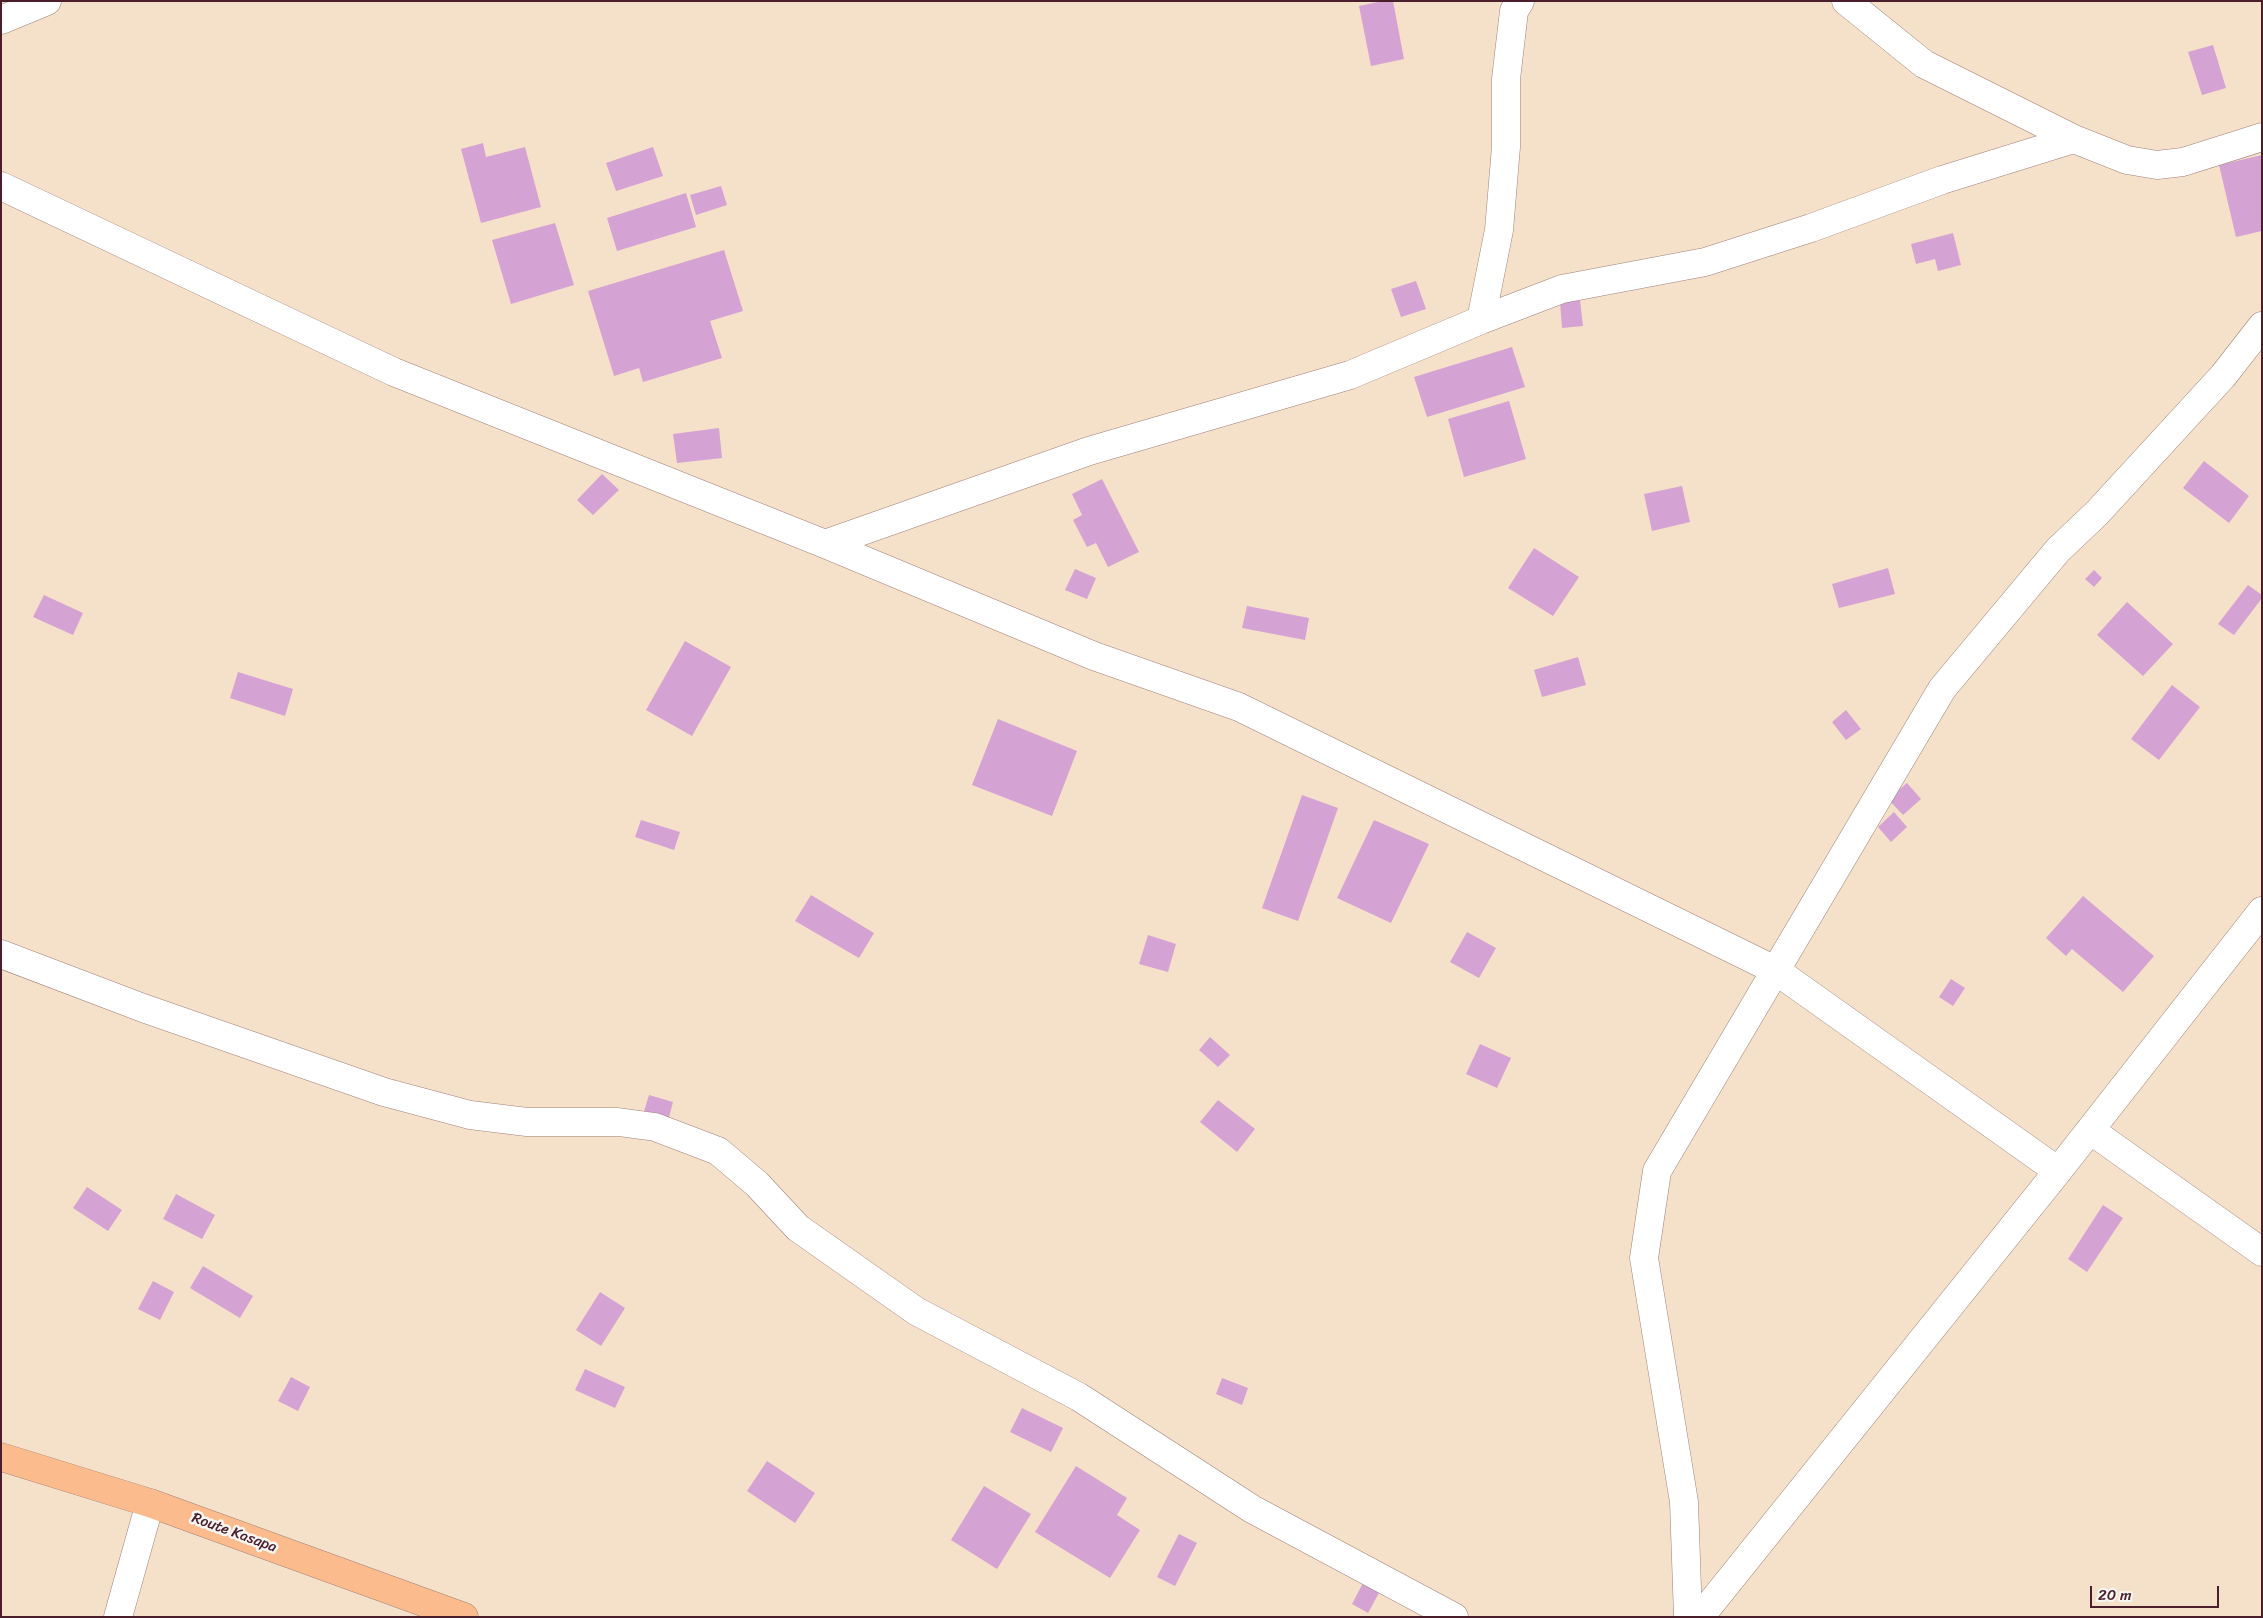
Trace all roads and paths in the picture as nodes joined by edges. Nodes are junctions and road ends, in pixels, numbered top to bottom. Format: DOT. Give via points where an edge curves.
graph roads {
  1 [pos="47,1"];
  2 [pos="1520,1"];
  3 [pos="1846,1"];
  4 [pos="1,20"];
  5 [pos="2262,138"];
  6 [pos="2074,139"];
  7 [pos="1,186"];
  8 [pos="1481,320"];
  9 [pos="2262,326"];
  10 [pos="825,544"];
  11 [pos="2262,911"];
  12 [pos="1,954"];
  13 [pos="1776,970"];
  14 [pos="2090,1130"];
  15 [pos="2058,1171"];
  16 [pos="2262,1252"];
  17 [pos="1,1457"];
  18 [pos="150,1503"];
  19 [pos="118,1617"];
  20 [pos="464,1617"];
  21 [pos="1454,1617"];
  22 [pos="1688,1617"];
  23 [pos="1700,1617"];
  1 -- 4 [label="street"];
  2 -- 8 [label="street" via="1514,12 1506,79 1506,147 1499,230"];
  3 -- 6 [label="street" via="1924,64"];
  5 -- 6 [label="street" via="2183,162 2157,165 2127,160"];
  6 -- 8 [label="street" via="1942,180 1705,262 1562,289"];
  7 -- 10 [label="street" via="394,372"];
  8 -- 10 [label="street" via="1350,375 1090,451"];
  9 -- 13 [label="street" via="2223,376 2097,513 2058,550 1942,689"];
  10 -- 13 [label="street" via="1094,656 1239,707"];
  11 -- 14 [label="street"];
  12 -- 21 [label="street" via="384,1092 470,1114 528,1122 618,1122 655,1127 718,1151 757,1184 798,1228 916,1311 1079,1397 1252,1509"];
  13 -- 15 [label="street"];
  13 -- 22 [label="street" via="1657,1171 1644,1258 1684,1502"];
  14 -- 15 [label="street"];
  14 -- 16 [label="street"];
  15 -- 23 [label="street"];
  17 -- 18 [label="main road, Route Kasapa"];
  18 -- 19 [label="street"];
  18 -- 20 [label="main road, Route Kasapa"];
}
